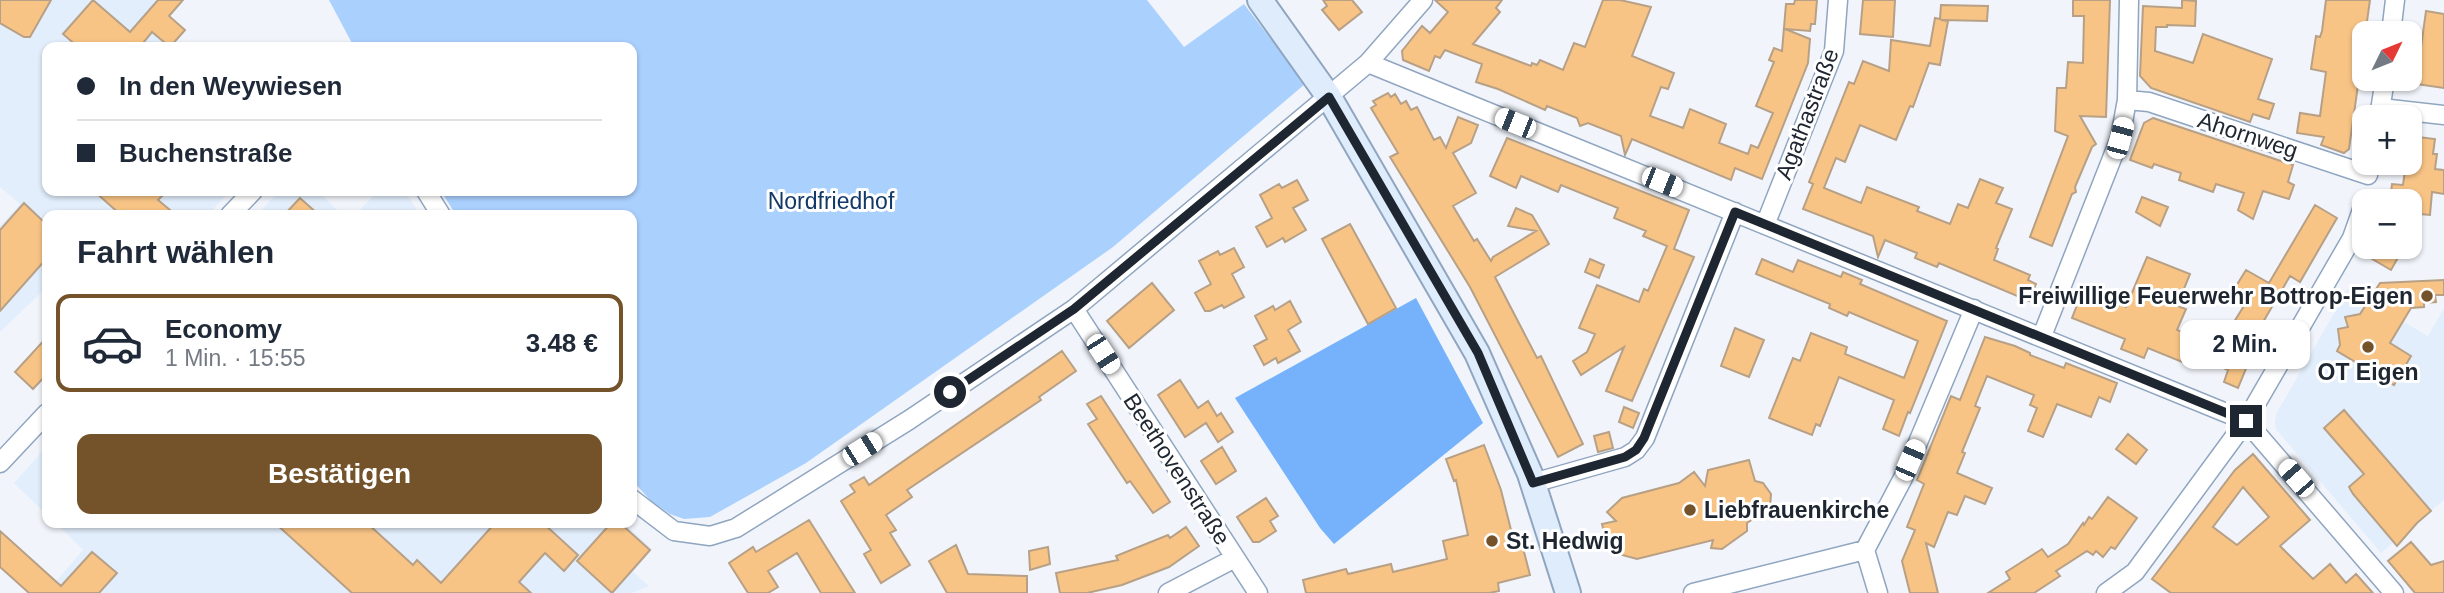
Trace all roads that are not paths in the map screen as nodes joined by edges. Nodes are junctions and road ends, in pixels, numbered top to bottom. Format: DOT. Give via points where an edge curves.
graph roads {
  1 [pos="1259,0"];
  2 [pos="1423,0"];
  3 [pos="1838,0"];
  4 [pos="2129,0"];
  5 [pos="2395,0"];
  6 [pos="2392,21"];
  7 [pos="1368,63"];
  8 [pos="1329,97"];
  9 [pos="2127,100"];
  10 [pos="2422,114"];
  11 [pos="2444,115"];
  12 [pos="2352,164"];
  13 [pos="248,196"];
  14 [pos="235,210"];
  15 [pos="1735,212"];
  16 [pos="1765,225"];
  17 [pos="2352,238"];
  18 [pos="1074,309"];
  19 [pos="1974,309"];
  20 [pos="2042,336"];
  21 [pos="42,418"];
  22 [pos="2246,421"];
  23 [pos="0,463"];
  24 [pos="1533,483"];
  25 [pos="637,503"];
  26 [pos="1865,550"];
  27 [pos="1235,558"];
  28 [pos="1168,593"];
  29 [pos="1258,593"];
  30 [pos="1568,593"];
  31 [pos="1693,593"];
  32 [pos="1878,593"];
  33 [pos="2106,593"];
  34 [pos="2394,593"];
  1 -- 8 [label="street"];
  2 -- 7 [label="street"];
  3 -- 16 [label="street, Agathastraße" via="1834,51"];
  4 -- 9 [label="street"];
  5 -- 6 [label="street"];
  7 -- 8 [label="street"];
  7 -- 15 [label="street"];
  8 -- 18 [label="street"];
  8 -- 24 [label="street" via="1478,353"];
  9 -- 12 [label="street, Ahornweg" via="2149,102"];
  9 -- 20 [label="street" via="2120,138"];
  10 -- 11 [label="street"];
  13 -- 14 [label="street"];
  15 -- 16 [label="street"];
  15 -- 24 [label="street" via="1636,450"];
  16 -- 19 [label="street"];
  17 -- 22 [label="street"];
  18 -- 25 [label="street" via="736,528 710,536 674,531"];
  18 -- 27 [label="street, Beethovenstraße"];
  19 -- 20 [label="street"];
  19 -- 26 [label="street" via="1903,478"];
  20 -- 22 [label="street"];
  21 -- 23 [label="street"];
  22 -- 33 [label="street" via="2135,572"];
  22 -- 34 [label="street"];
  24 -- 30 [label="street"];
  26 -- 31 [label="street"];
  26 -- 32 [label="street"];
  27 -- 28 [label="street"];
  27 -- 29 [label="street, Beethovenstraße"];
}
